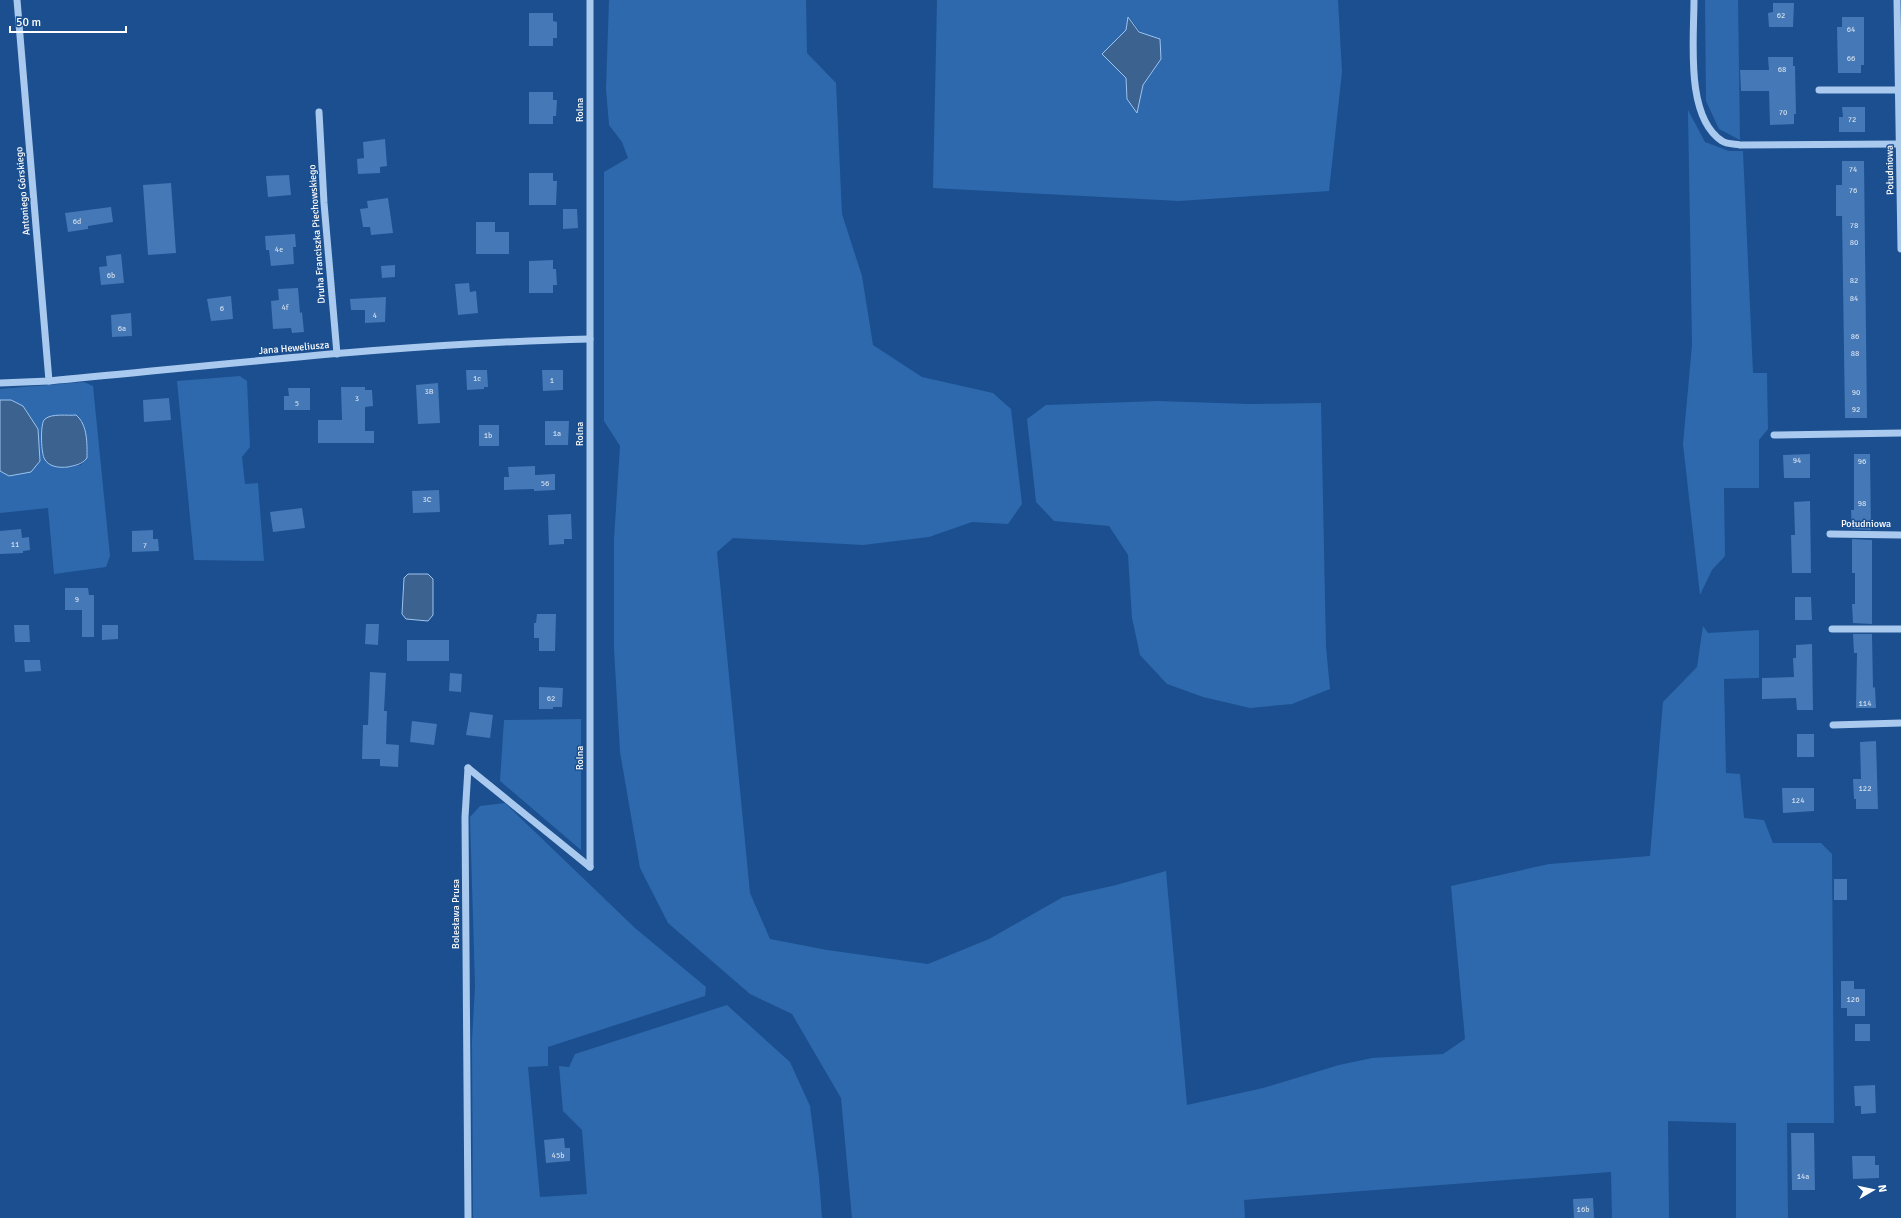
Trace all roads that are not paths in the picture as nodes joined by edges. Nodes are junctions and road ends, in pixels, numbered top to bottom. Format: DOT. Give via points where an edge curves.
graph roads {
  1 [pos="17,0"];
  2 [pos="590,0"];
  3 [pos="1694,0"];
  4 [pos="1897,0"];
  5 [pos="1819,90"];
  6 [pos="1899,90"];
  7 [pos="319,112"];
  8 [pos="1900,125"];
  9 [pos="1900,144"];
  10 [pos="1901,249"];
  11 [pos="590,339"];
  12 [pos="337,354"];
  13 [pos="49,381"];
  14 [pos="0,382"];
  15 [pos="1901,433"];
  16 [pos="1774,435"];
  17 [pos="1830,534"];
  18 [pos="1901,535"];
  19 [pos="1832,629"];
  20 [pos="1901,629"];
  21 [pos="1901,723"];
  22 [pos="1832,725"];
  23 [pos="590,867"];
  24 [pos="468,1218"];
  1 -- 13 [label="street, Antoniego Górskiego"];
  2 -- 11 [label="street, Rolna"];
  3 -- 9 [label="street" via="1694,78 1700,109 1708,129 1722,142 1740,145"];
  4 -- 6 [label="street, Południowa"];
  5 -- 6 [label="street"];
  6 -- 8 [label="street, Południowa"];
  7 -- 12 [label="street, Druha Franciszka Piechowskiego"];
  8 -- 9 [label="street, Południowa"];
  9 -- 10 [label="street, Południowa"];
  11 -- 12 [label="street, Jana Heweliusza" via="511,341"];
  11 -- 23 [label="street, Rolna"];
  12 -- 13 [label="street, Jana Heweliusza"];
  13 -- 14 [label="street, Jana Heweliusza"];
  15 -- 16 [label="street"];
  17 -- 18 [label="street, Południowa"];
  19 -- 20 [label="street"];
  21 -- 22 [label="street"];
  23 -- 24 [label="street, Bolesława Prusa" via="468,768 465,817"];
}
